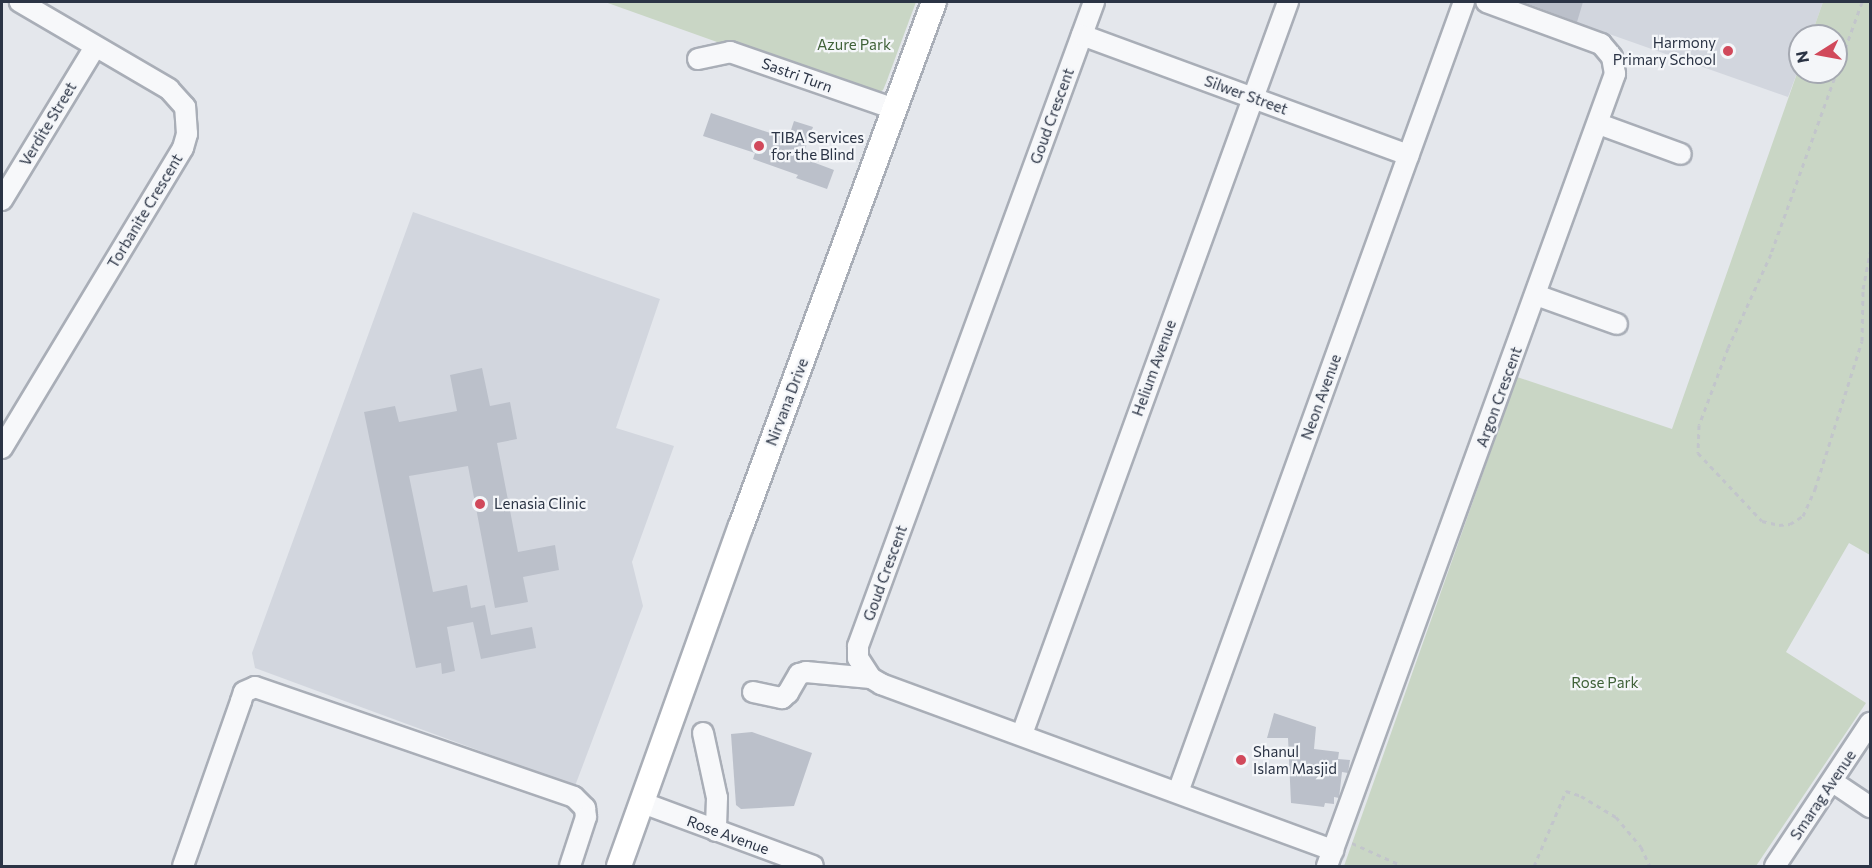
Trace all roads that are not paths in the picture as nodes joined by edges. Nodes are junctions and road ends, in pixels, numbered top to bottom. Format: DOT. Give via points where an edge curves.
graph roads {
  1 [pos="20,2"];
  2 [pos="934,2"];
  3 [pos="1094,2"];
  4 [pos="1288,2"];
  5 [pos="1464,2"];
  6 [pos="1486,2"];
  7 [pos="1082,35"];
  8 [pos="95,47"];
  9 [pos="698,59"];
  10 [pos="1254,98"];
  11 [pos="895,109"];
  12 [pos="1599,124"];
  13 [pos="1681,154"];
  14 [pos="1409,155"];
  15 [pos="2,200"];
  16 [pos="1536,295"];
  17 [pos="1617,324"];
  18 [pos="2,448"];
  19 [pos="871,678"];
  20 [pos="753,692"];
  21 [pos="1870,723"];
  22 [pos="703,733"];
  23 [pos="1022,734"];
  24 [pos="1833,782"];
  25 [pos="1178,792"];
  26 [pos="643,803"];
  27 [pos="1870,807"];
  28 [pos="716,831"];
  29 [pos="1330,858"];
  30 [pos="183,867"];
  31 [pos="570,867"];
  32 [pos="619,867"];
  33 [pos="813,867"];
  34 [pos="1775,867"];
  1 -- 8 [label="street, Torbanite Crescent"];
  2 -- 11 [label="main road, Nirvana Drive"];
  3 -- 7 [label="street, Goud Crescent"];
  4 -- 10 [label="street, Helium Avenue"];
  5 -- 14 [label="street, Neon Avenue"];
  6 -- 12 [label="street, Argon Crescent" via="1601,44 1607,50 1615,64 1615,74"];
  7 -- 10 [label="street, Silwer Street"];
  7 -- 19 [label="street, Goud Crescent" via="858,646 858,658"];
  8 -- 15 [label="street, Verdite Street"];
  8 -- 18 [label="street, Torbanite Crescent" via="178,97 186,113 187,134 183,148"];
  9 -- 11 [label="street, Sastri Turn" via="730,52"];
  10 -- 14 [label="street, Silwer Street"];
  10 -- 23 [label="street, Helium Avenue"];
  11 -- 26 [label="main road, Nirvana Drive"];
  12 -- 13 [label="street"];
  12 -- 16 [label="street, Argon Crescent"];
  14 -- 25 [label="street, Neon Avenue"];
  16 -- 17 [label="street"];
  16 -- 29 [label="street, Argon Crescent"];
  19 -- 20 [label="street" via="806,672 799,674 782,698"];
  19 -- 23 [label="street"];
  21 -- 24 [label="street, Smarag Avenue"];
  22 -- 28 [label="street" via="717,798"];
  23 -- 25 [label="street"];
  24 -- 27 [label="street"];
  24 -- 34 [label="street, Smarag Avenue"];
  25 -- 29 [label="street"];
  26 -- 28 [label="street, Rose Avenue"];
  26 -- 32 [label="main road, Nirvana Drive"];
  28 -- 33 [label="street, Rose Avenue"];
  30 -- 31 [label="street" via="244,692 255,687 574,797 585,808 586,817"];
}
